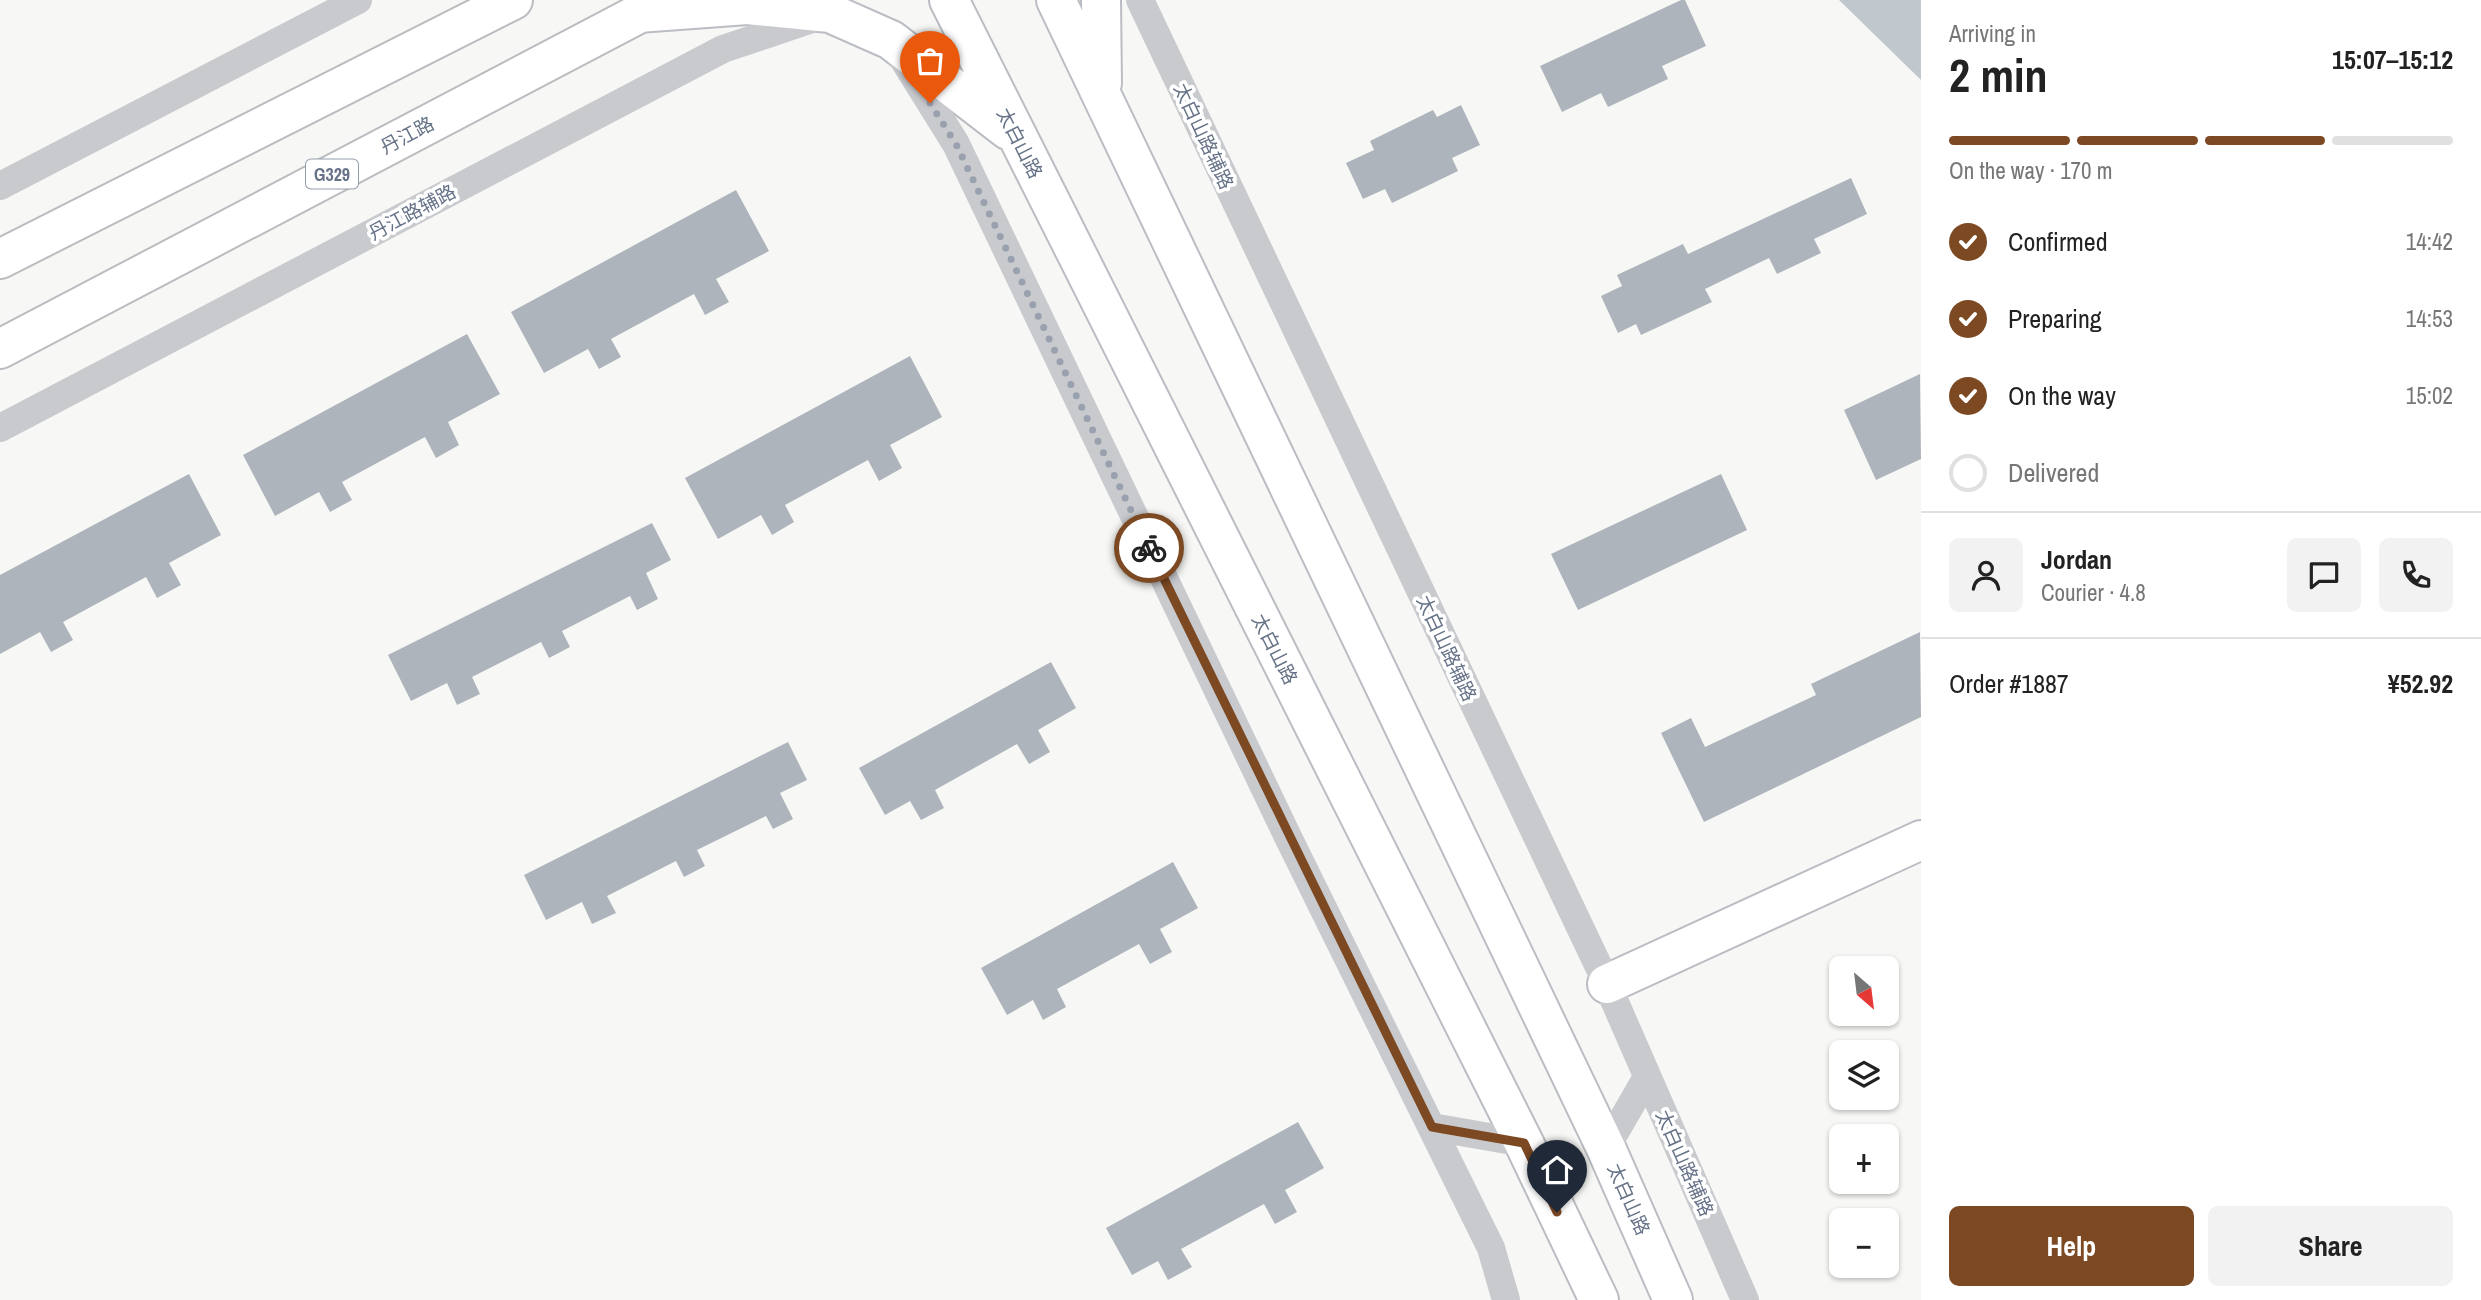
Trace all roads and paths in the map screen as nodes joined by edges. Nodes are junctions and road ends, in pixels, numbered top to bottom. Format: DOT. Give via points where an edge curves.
graph roads {
  1 [pos="358,0"];
  2 [pos="513,0"];
  3 [pos="949,0"];
  4 [pos="1056,0"];
  5 [pos="1101,0"];
  6 [pos="1140,0"];
  7 [pos="652,7"];
  8 [pos="830,13"];
  9 [pos="891,40"];
  10 [pos="1102,96"];
  11 [pos="1015,135"];
  12 [pos="0,186"];
  13 [pos="0,259"];
  14 [pos="0,349"];
  15 [pos="0,428"];
  16 [pos="1921,840"];
  17 [pos="1607,984"];
  18 [pos="1647,1077"];
  19 [pos="1432,1127"];
  20 [pos="1524,1143"];
  21 [pos="1606,1148"];
  22 [pos="1568,1234"];
  23 [pos="1506,1300"];
  24 [pos="1567,1300"];
  25 [pos="1599,1300"];
  26 [pos="1673,1300"];
  27 [pos="1745,1300"];
  1 -- 12 [label="street"];
  2 -- 13 [label="main road"];
  3 -- 11 [label="main road, 太白山路"];
  4 -- 10 [label="main road, 太白山路"];
  5 -- 10 [label="main road"];
  6 -- 17 [label="street, 太白山路辅路"];
  7 -- 8 [label="main road" via="747,5"];
  7 -- 14 [label="main road, 丹江路 / G329"];
  8 -- 9 [label="main road"];
  8 -- 15 [label="street, 丹江路辅路" via="723,49"];
  9 -- 11 [label="main road"];
  9 -- 19 [label="street" via="956,144"];
  10 -- 21 [label="main road, 太白山路"];
  11 -- 20 [label="main road, 太白山路"];
  16 -- 17 [label="main road"];
  17 -- 18 [label="street, 太白山路辅路"];
  18 -- 21 [label="street"];
  18 -- 27 [label="street, 太白山路辅路"];
  19 -- 20 [label="street"];
  19 -- 23 [label="street" via="1492,1248"];
  20 -- 22 [label="main road, 太白山路"];
  21 -- 26 [label="main road, 太白山路"];
  22 -- 24 [label="main road"];
  22 -- 25 [label="main road, 太白山路"];
}
